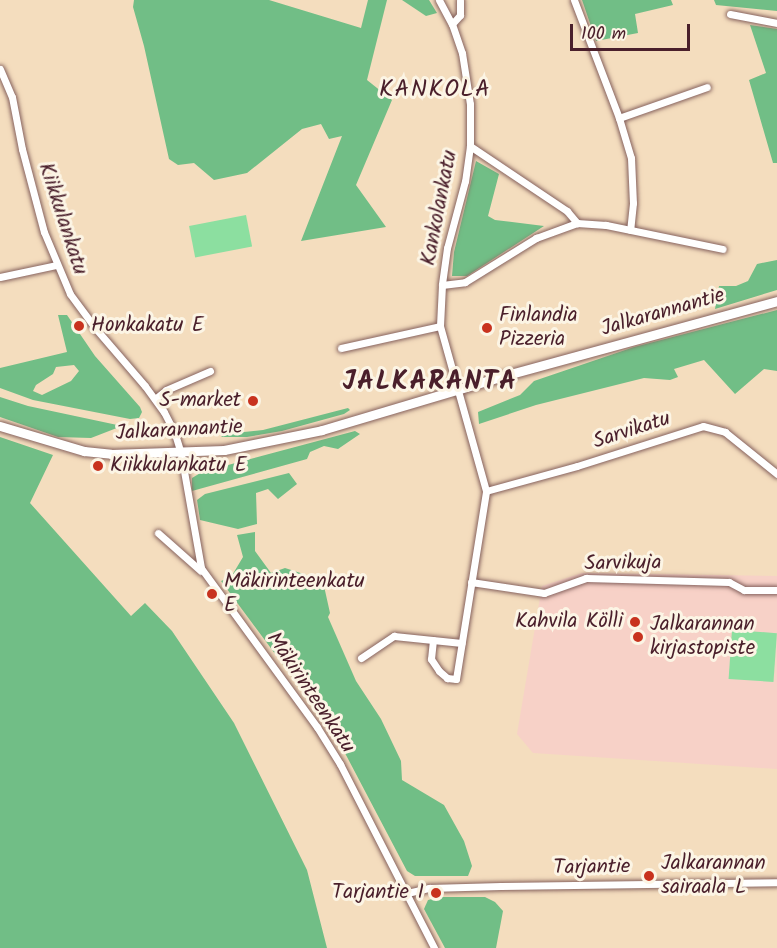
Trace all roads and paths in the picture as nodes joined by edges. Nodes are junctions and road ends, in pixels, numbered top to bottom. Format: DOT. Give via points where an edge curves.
graph roads {
  1 [pos="439,0"];
  2 [pos="460,0"];
  3 [pos="574,0"];
  4 [pos="730,14"];
  5 [pos="777,23"];
  6 [pos="452,24"];
  7 [pos="0,69"];
  8 [pos="707,87"];
  9 [pos="619,118"];
  10 [pos="470,146"];
  11 [pos="577,223"];
  12 [pos="630,230"];
  13 [pos="723,249"];
  14 [pos="56,265"];
  15 [pos="0,277"];
  16 [pos="442,285"];
  17 [pos="777,301"];
  18 [pos="440,326"];
  19 [pos="341,348"];
  20 [pos="210,371"];
  21 [pos="457,390"];
  22 [pos="155,399"];
  23 [pos="0,426"];
  24 [pos="181,454"];
  25 [pos="777,474"];
  26 [pos="486,491"];
  27 [pos="158,533"];
  28 [pos="205,575"];
  29 [pos="471,582"];
  30 [pos="777,590"];
  31 [pos="433,640"];
  32 [pos="462,643"];
  33 [pos="361,658"];
  34 [pos="777,882"];
  35 [pos="407,893"];
  36 [pos="434,948"];
  1 -- 6 [label="street, Kankolankatu"];
  2 -- 6 [label="street" via="460,15"];
  3 -- 9 [label="street"];
  4 -- 5 [label="street"];
  6 -- 10 [label="street, Kankolankatu" via="462,53 470,104"];
  7 -- 14 [label="street, Kiikkulankatu" via="12,98 39,215"];
  8 -- 9 [label="street"];
  9 -- 12 [label="street" via="631,158"];
  10 -- 11 [label="street" via="567,211"];
  10 -- 16 [label="street, Kankolankatu"];
  11 -- 12 [label="street"];
  11 -- 16 [label="street" via="536,238 465,282"];
  12 -- 13 [label="street"];
  14 -- 15 [label="street"];
  14 -- 22 [label="street, Kiikkulankatu" via="80,309"];
  16 -- 18 [label="street, Kankolankatu"];
  17 -- 21 [label="main road, Jalkarannantie"];
  18 -- 19 [label="street"];
  18 -- 21 [label="street, Kankolankatu"];
  20 -- 22 [label="street" via="166,390"];
  21 -- 24 [label="main road, Jalkarannantie" via="275,441"];
  21 -- 26 [label="street"];
  22 -- 24 [label="street, Kiikkulankatu" via="170,421"];
  23 -- 24 [label="main road, Jalkarannantie" via="84,451"];
  24 -- 28 [label="street, Mäkirinteenkatu" via="197,553"];
  25 -- 26 [label="street, Sarvikatu" via="725,432 703,426"];
  26 -- 29 [label="street"];
  27 -- 28 [label="street"];
  28 -- 35 [label="street, Mäkirinteenkatu" via="317,727"];
  29 -- 30 [label="street, Sarvikuja" via="544,593 586,578 729,582 744,590"];
  29 -- 32 [label="street"];
  31 -- 32 [label="street"];
  31 -- 32 [label="street" via="431,659 447,678 456,679"];
  31 -- 33 [label="street" via="394,636"];
  34 -- 35 [label="street, Tarjantie" via="439,888"];
  35 -- 36 [label="street, Mäkirinteenkatu"];
}
